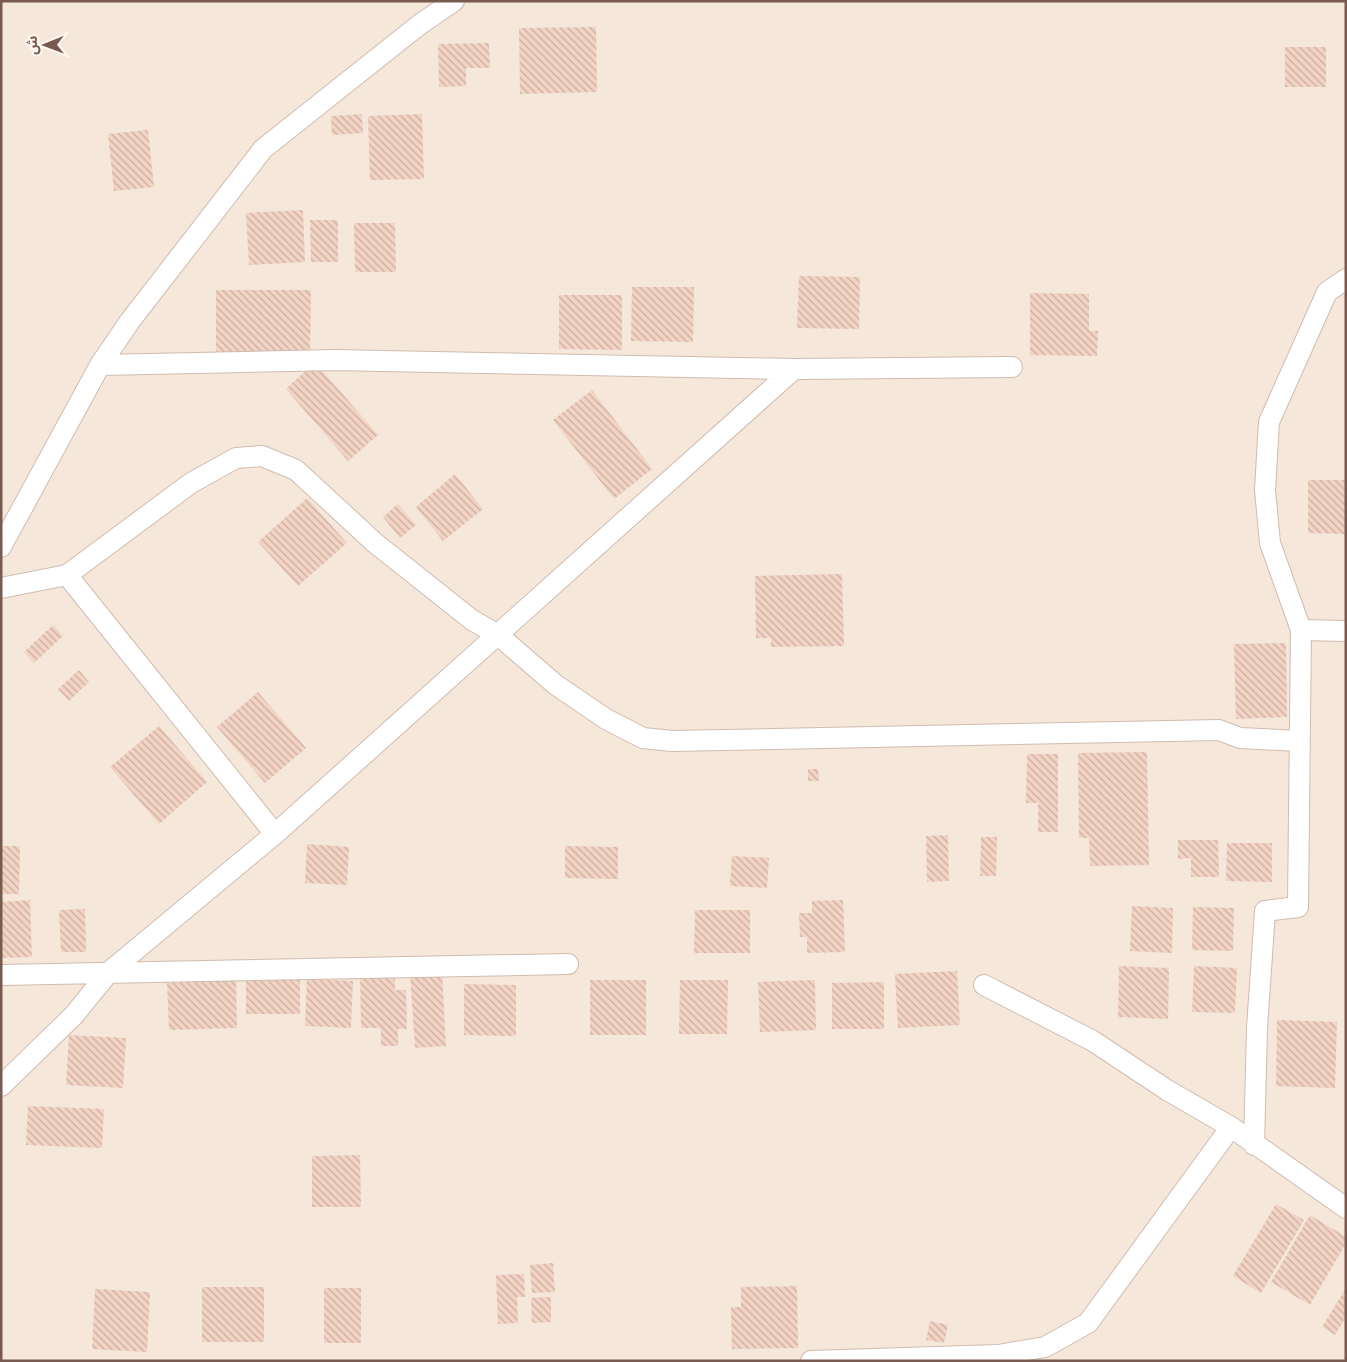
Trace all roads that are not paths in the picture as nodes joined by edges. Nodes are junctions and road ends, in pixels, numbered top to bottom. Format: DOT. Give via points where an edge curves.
graph roads {
  1 [pos="454,1"];
  2 [pos="1346,279"];
  3 [pos="100,365"];
  4 [pos="1012,366"];
  5 [pos="794,369"];
  6 [pos="1,548"];
  7 [pos="67,574"];
  8 [pos="1,588"];
  9 [pos="1301,630"];
  10 [pos="1346,631"];
  11 [pos="498,636"];
  12 [pos="1300,741"];
  13 [pos="275,834"];
  14 [pos="568,964"];
  15 [pos="109,972"];
  16 [pos="1,975"];
  17 [pos="984,985"];
  18 [pos="1,1086"];
  19 [pos="1231,1127"];
  20 [pos="1254,1145"];
  21 [pos="1346,1208"];
  22 [pos="811,1361"];
  1 -- 3 [label="street" via="263,149 130,321"];
  2 -- 9 [label="street" via="1327,292 1269,422 1265,490 1270,543"];
  3 -- 5 [label="street" via="333,360"];
  3 -- 6 [label="street"];
  4 -- 5 [label="street"];
  5 -- 11 [label="street"];
  7 -- 8 [label="street"];
  7 -- 11 [label="street" via="191,484 236,458 262,456 296,470 375,543 472,620"];
  7 -- 13 [label="street"];
  9 -- 10 [label="street"];
  9 -- 12 [label="street"];
  11 -- 12 [label="street" via="556,685 606,719 643,738 672,741 1219,730 1240,738"];
  11 -- 13 [label="street"];
  12 -- 20 [label="street" via="1298,907 1265,911"];
  13 -- 15 [label="street"];
  14 -- 15 [label="street"];
  15 -- 16 [label="street"];
  15 -- 18 [label="street" via="74,1015"];
  17 -- 19 [label="street" via="1093,1041"];
  19 -- 20 [label="street"];
  19 -- 22 [label="street" via="1088,1323 1045,1347 998,1355"];
  20 -- 21 [label="street"];
}
